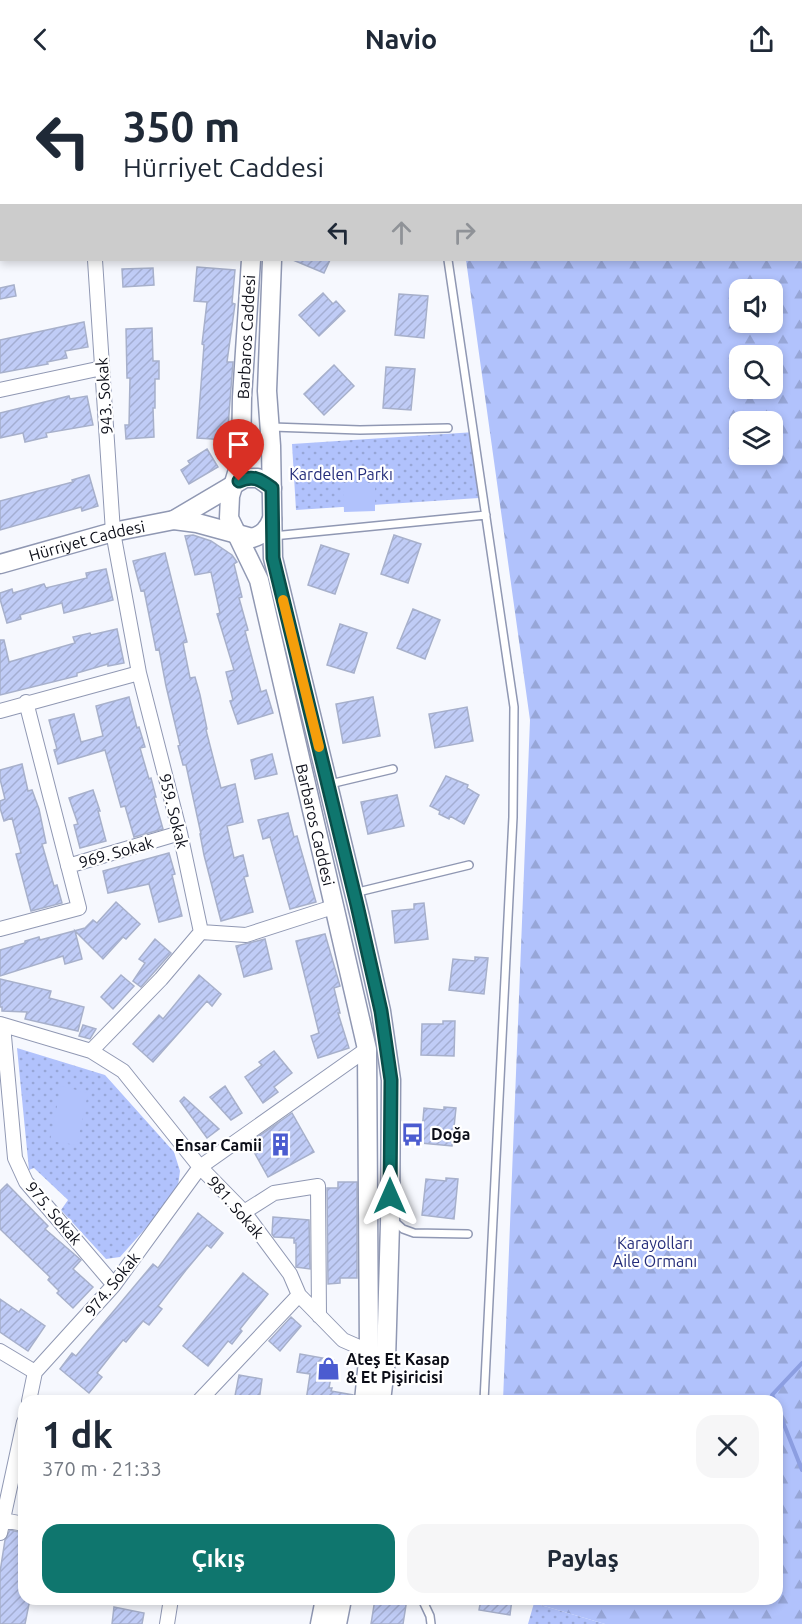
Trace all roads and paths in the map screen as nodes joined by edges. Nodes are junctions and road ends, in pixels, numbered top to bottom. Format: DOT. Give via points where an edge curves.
graph roads {
  1 [pos="95,261"];
  2 [pos="251,261"];
  3 [pos="272,261"];
  4 [pos="448,261"];
  5 [pos="102,368"];
  6 [pos="0,390"];
  7 [pos="270,427"];
  8 [pos="448,428"];
  9 [pos="233,486"];
  10 [pos="272,488"];
  11 [pos="486,514"];
  12 [pos="174,520"];
  13 [pos="272,528"];
  14 [pos="113,532"];
  15 [pos="236,534"];
  16 [pos="0,564"];
  17 [pos="139,674"];
  18 [pos="26,702"];
  19 [pos="0,711"];
  20 [pos="393,769"];
  21 [pos="328,785"];
  22 [pos="180,833"];
  23 [pos="470,865"];
  24 [pos="68,866"];
  25 [pos="354,893"];
  26 [pos="333,907"];
  27 [pos="0,929"];
  28 [pos="201,932"];
  29 [pos="1,1025"];
  30 [pos="367,1048"];
  31 [pos="91,1051"];
  32 [pos="200,1167"];
  33 [pos="244,1212"];
  34 [pos="390,1219"];
  35 [pos="468,1234"];
  36 [pos="114,1285"];
  37 [pos="299,1295"];
  38 [pos="319,1316"];
  39 [pos="0,1351"];
  40 [pos="369,1351"];
  41 [pos="386,1360"];
  42 [pos="35,1372"];
  43 [pos="30,1395"];
  44 [pos="205,1395"];
  45 [pos="365,1395"];
  46 [pos="382,1395"];
  47 [pos="484,1395"];
  48 [pos="18,1449"];
  49 [pos="18,1525"];
  50 [pos="1,1527"];
  51 [pos="170,1605"];
  52 [pos="324,1605"];
  53 [pos="341,1605"];
  54 [pos="425,1605"];
  55 [pos="167,1624"];
  56 [pos="320,1624"];
  57 [pos="338,1624"];
  58 [pos="431,1624"];
  1 -- 5 [label="street, 943. Sokak"];
  2 -- 9 [label="main road, Barbaros Caddesi" via="241,460"];
  3 -- 7 [label="main road, Barbaros Caddesi" via="267,391"];
  4 -- 11 [label="lane"];
  5 -- 6 [label="street"];
  5 -- 14 [label="street, 943. Sokak"];
  7 -- 8 [label="lane"];
  7 -- 10 [label="main road, Barbaros Caddesi"];
  9 -- 10 [label="main road, Hürriyet Caddesi" via="251,477"];
  9 -- 12 [label="main road, Hürriyet Caddesi"];
  9 -- 15 [label="main road, Barbaros Caddesi" via="229,518"];
  10 -- 13 [label="main road, Barbaros Caddesi"];
  11 -- 13 [label="lane"];
  11 -- 47 [label="lane" via="514,729"];
  12 -- 14 [label="main road, Hürriyet Caddesi"];
  12 -- 15 [label="main road, Hürriyet Caddesi"];
  13 -- 15 [label="main road, Hürriyet Caddesi" via="252,538"];
  13 -- 21 [label="main road, Barbaros Caddesi" via="273,558"];
  14 -- 16 [label="main road, Hürriyet Caddesi"];
  14 -- 17 [label="street, 959. Sokak"];
  15 -- 26 [label="main road, Barbaros Caddesi" via="259,580"];
  17 -- 18 [label="street"];
  17 -- 22 [label="street, 959. Sokak"];
  18 -- 19 [label="street"];
  18 -- 24 [label="street"];
  20 -- 21 [label="lane"];
  21 -- 25 [label="main road, Barbaros Caddesi"];
  22 -- 24 [label="street, 969. Sokak"];
  22 -- 28 [label="street, 959. Sokak"];
  23 -- 25 [label="lane"];
  24 -- 27 [label="street, 969. Sokak" via="79,908"];
  25 -- 34 [label="main road, Barbaros Caddesi" via="381,1011 391,1080"];
  26 -- 28 [label="street" via="246,935"];
  26 -- 30 [label="main road, Barbaros Caddesi"];
  28 -- 31 [label="street"];
  29 -- 31 [label="street, 981. Sokak"];
  29 -- 36 [label="street, 975. Sokak" via="15,1158 26,1182"];
  30 -- 32 [label="street, 974. Sokak"];
  30 -- 40 [label="main road, Barbaros Caddesi"];
  31 -- 32 [label="street, 981. Sokak" via="123,1071"];
  32 -- 33 [label="street, 981. Sokak"];
  32 -- 36 [label="street, 974. Sokak"];
  33 -- 37 [label="street, 981. Sokak" via="290,1274"];
  33 -- 38 [label="street" via="274,1193 318,1186"];
  34 -- 35 [label="lane" via="414,1233"];
  34 -- 41 [label="main road, Barbaros Caddesi"];
  36 -- 42 [label="street, 974. Sokak"];
  37 -- 38 [label="street, 981. Sokak"];
  37 -- 44 [label="street"];
  38 -- 40 [label="street, 981. Sokak" via="343,1340"];
  39 -- 42 [label="street"];
  40 -- 41 [label="street, 981. Sokak"];
  40 -- 45 [label="main road, Barbaros Caddesi"];
  41 -- 46 [label="main road, Barbaros Caddesi"];
  42 -- 43 [label="street"];
  48 -- 50 [label="street"];
  49 -- 50 [label="street"];
  51 -- 55 [label="street"];
  52 -- 56 [label="main road"];
  53 -- 57 [label="main road"];
  54 -- 58 [label="lane"];
}
